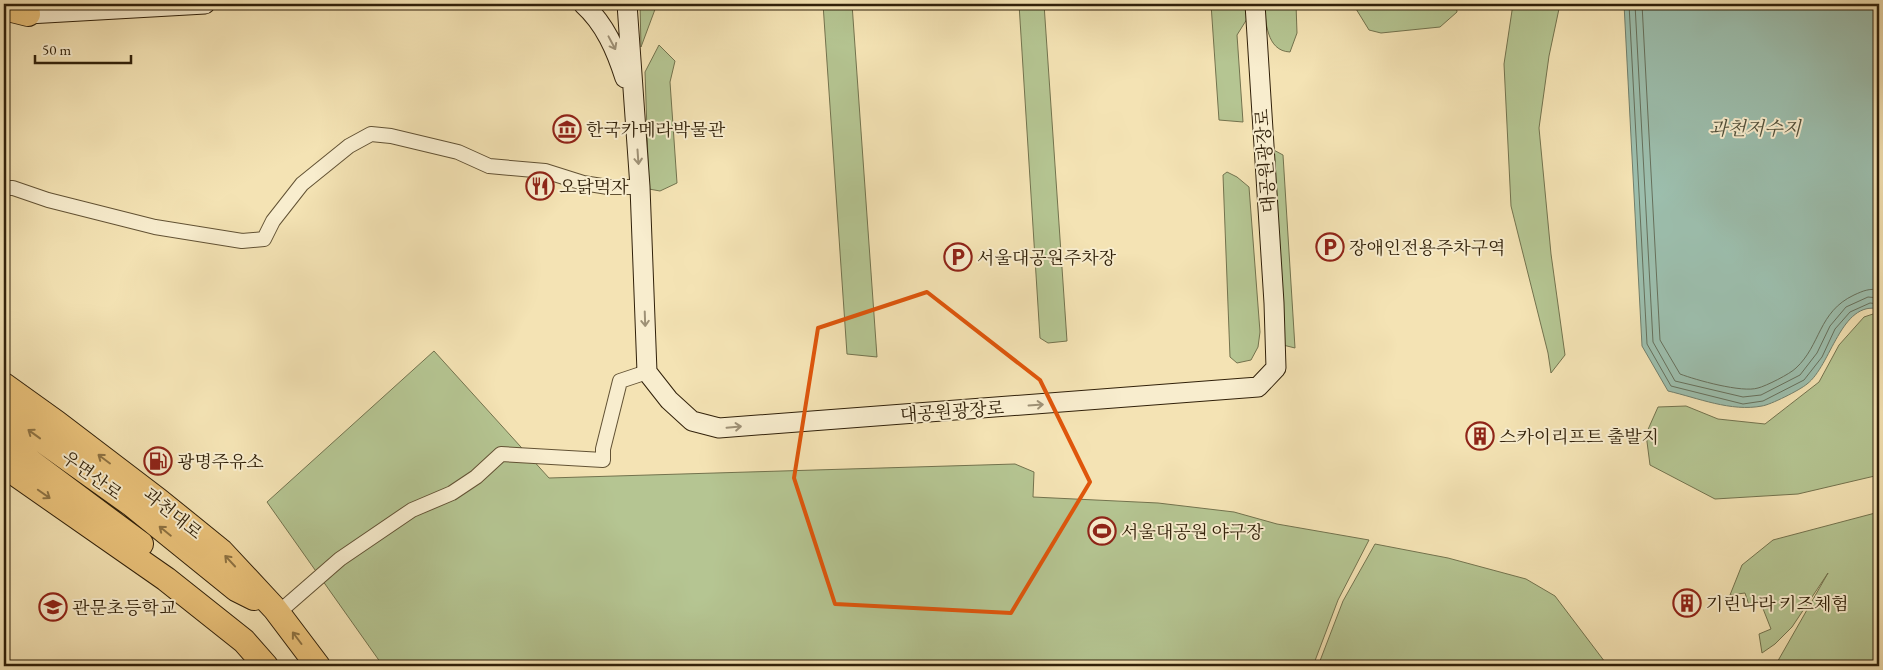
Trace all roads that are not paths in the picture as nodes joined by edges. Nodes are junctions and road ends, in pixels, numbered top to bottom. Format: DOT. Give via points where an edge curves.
graph roads {
  1 [pos="205,4"];
  2 [pos="583,4"];
  3 [pos="627,4"];
  4 [pos="1255,4"];
  5 [pos="4,8"];
  6 [pos="28,14"];
  7 [pos="4,18"];
  8 [pos="634,108"];
  9 [pos="640,187"];
  10 [pos="4,188"];
  11 [pos="647,372"];
  12 [pos="4,385"];
  13 [pos="4,413"];
  14 [pos="4,442"];
  15 [pos="4,466"];
  16 [pos="276,611"];
  17 [pos="244,641"];
  18 [pos="266,666"];
  19 [pos="318,666"];
  1 -- 6 [label="street"];
  2 -- 8 [label="street, one-way" via="599,21 614,46"];
  3 -- 8 [label="street"];
  11 -- 4 [label="street, 대공원광장로, one-way" via="669,400 692,421 719,428 1258,387 1276,368"];
  5 -- 6 [label="highway"];
  6 -- 7 [label="highway"];
  8 -- 9 [label="street, one-way"];
  9 -- 10 [label="street" via="608,188 545,171 489,166 458,152 371,134 349,146 302,184 264,238 242,241 155,227"];
  9 -- 11 [label="street, one-way"];
  11 -- 16 [label="street" via="620,381 603,460 501,454 452,493 412,510 348,554"];
  16 -- 12 [label="highway, 과천대로, one-way" via="221,551"];
  16 -- 13 [label="highway, 우면산로, one-way" via="236,590 131,504"];
  14 -- 17 [label="highway, 우면산로" via="218,605"];
  15 -- 17 [label="highway, one-way" via="166,579"];
  19 -- 16 [label="highway, 과천대로, one-way"];
  17 -- 18 [label="highway"];
}
